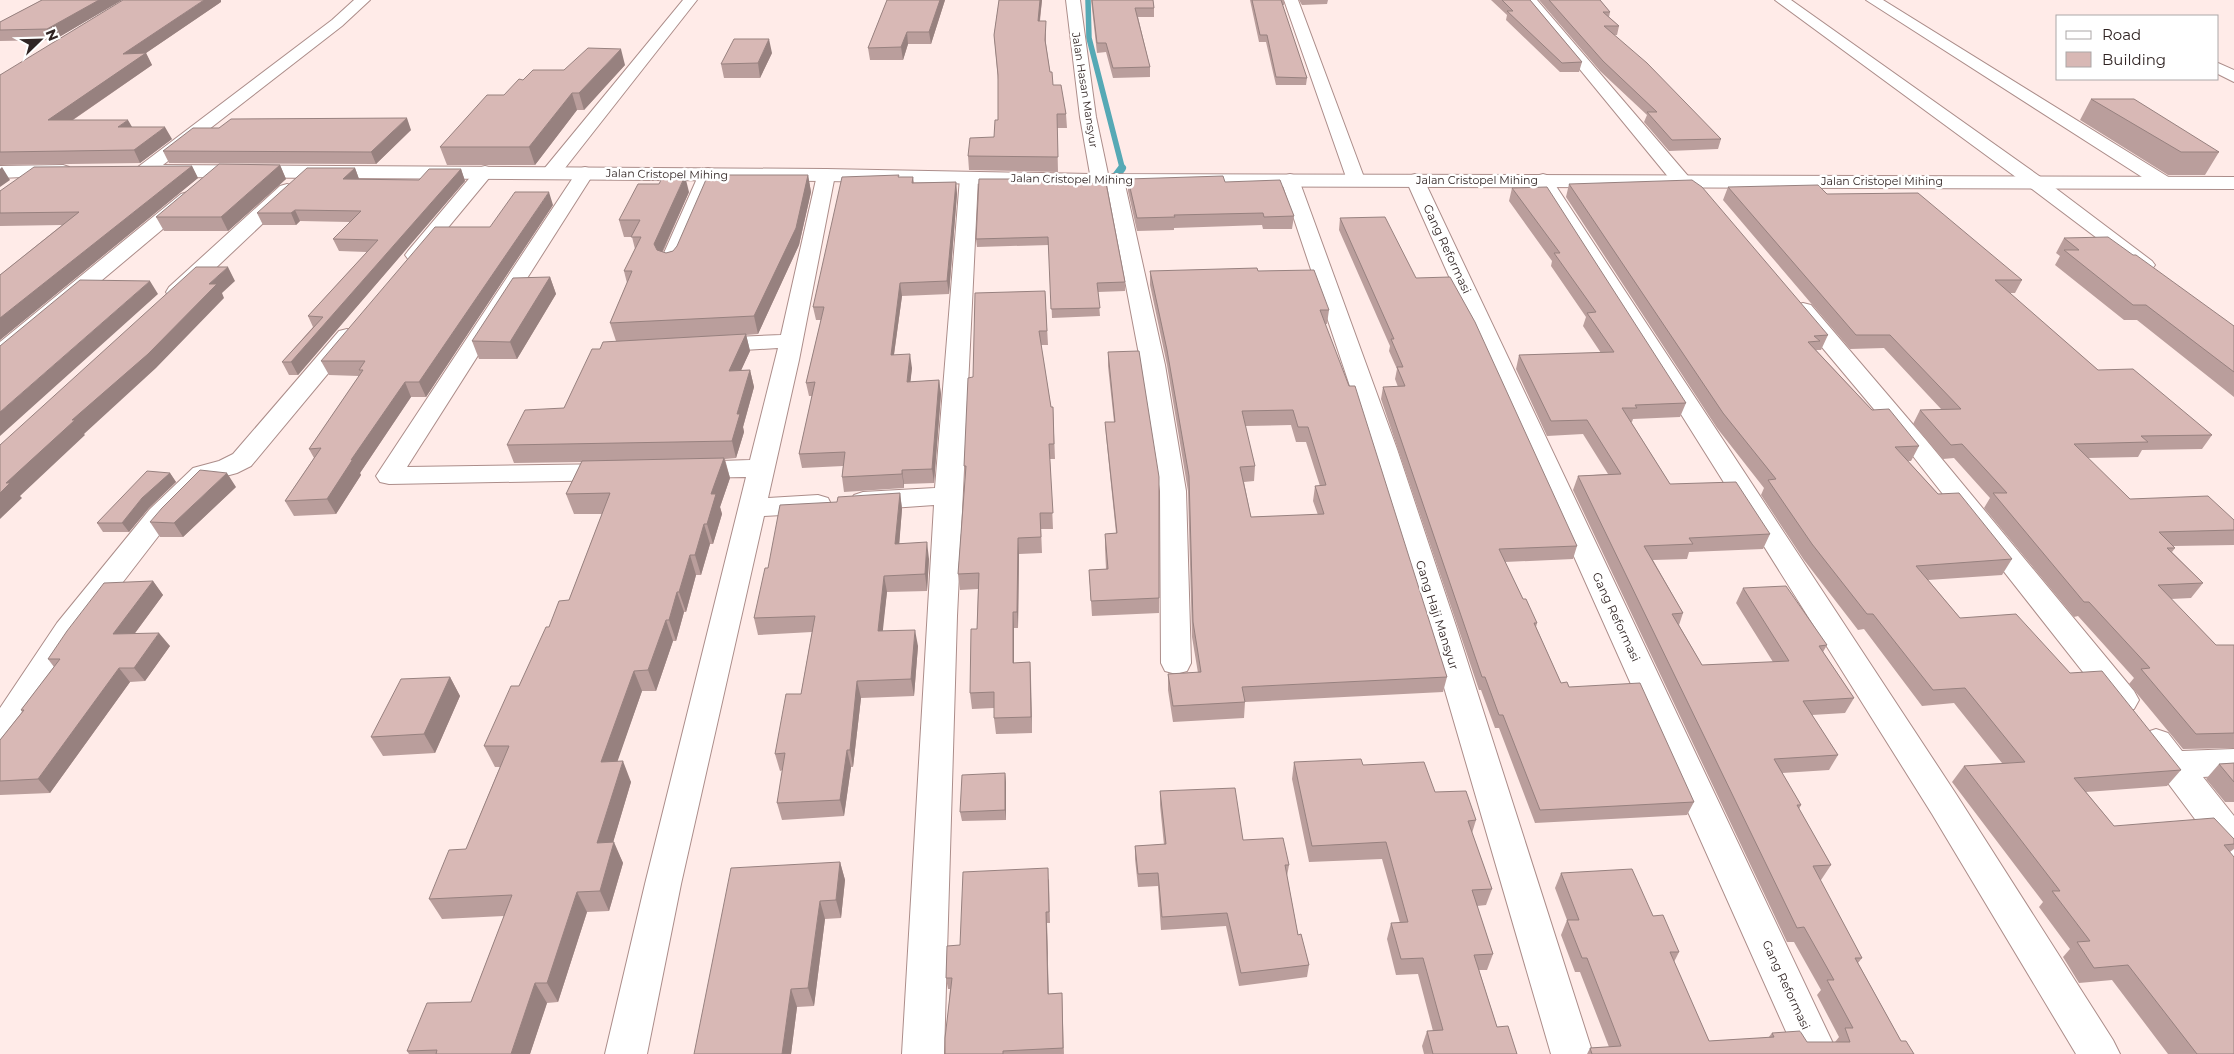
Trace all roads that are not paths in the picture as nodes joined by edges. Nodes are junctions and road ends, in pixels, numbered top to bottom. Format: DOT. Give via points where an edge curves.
graph roads {
  1 [pos="363,0"];
  2 [pos="690,0"];
  3 [pos="1073,0"];
  4 [pos="1291,0"];
  5 [pos="1530,0"];
  6 [pos="1782,0"];
  7 [pos="1873,0"];
  8 [pos="2219,69"];
  9 [pos="2234,77"];
  10 [pos="222,170"];
  11 [pos="85,171"];
  12 [pos="124,171"];
  13 [pos="144,171"];
  14 [pos="308,171"];
  15 [pos="0,172"];
  16 [pos="36,172"];
  17 [pos="485,172"];
  18 [pos="551,173"];
  19 [pos="585,173"];
  20 [pos="708,174"];
  21 [pos="826,175"];
  22 [pos="969,178"];
  23 [pos="1107,180"];
  24 [pos="1290,180"];
  25 [pos="1356,180"];
  26 [pos="1415,180"];
  27 [pos="1544,180"];
  28 [pos="1688,180"];
  29 [pos="2035,182"];
  30 [pos="2163,182"];
  31 [pos="2234,183"];
  32 [pos="14,187"];
  33 [pos="1719,210"];
  34 [pos="670,262"];
  35 [pos="402,271"];
  36 [pos="2162,278"];
  37 [pos="1787,290"];
  38 [pos="165,302"];
  39 [pos="364,316"];
  40 [pos="790,341"];
  41 [pos="694,346"];
  42 [pos="0,354"];
  43 [pos="762,468"];
  44 [pos="663,470"];
  45 [pos="634,471"];
  46 [pos="949,496"];
  47 [pos="752,508"];
  48 [pos="1176,663"];
  49 [pos="0,734"];
  50 [pos="2234,762"];
  51 [pos="2174,765"];
  52 [pos="2234,843"];
  53 [pos="626,1054"];
  54 [pos="924,1054"];
  55 [pos="1572,1054"];
  56 [pos="1817,1054"];
  57 [pos="2099,1054"];
  1 -- 13 [label="street" via="325,33"];
  2 -- 18 [label="street"];
  3 -- 23 [label="street, Jalan Hasan Mansyur" via="1087,108"];
  4 -- 25 [label="street"];
  5 -- 28 [label="street"];
  6 -- 29 [label="street"];
  7 -- 30 [label="street"];
  8 -- 9 [label="street"];
  10 -- 13 [label="street, Jalan Cristopel Mihing"];
  10 -- 14 [label="street, Jalan Cristopel Mihing"];
  10 -- 42 [label="street"];
  11 -- 16 [label="street"];
  12 -- 13 [label="street, Jalan Cristopel Mihing"];
  14 -- 17 [label="street, Jalan Cristopel Mihing"];
  14 -- 38 [label="street"];
  15 -- 16 [label="street"];
  16 -- 32 [label="street"];
  17 -- 18 [label="street, Jalan Cristopel Mihing"];
  17 -- 35 [label="street"];
  18 -- 19 [label="street, Jalan Cristopel Mihing"];
  19 -- 20 [label="street, Jalan Cristopel Mihing"];
  19 -- 45 [label="street" via="389,476"];
  20 -- 21 [label="street, Jalan Cristopel Mihing"];
  20 -- 34 [label="street"];
  21 -- 22 [label="street, Jalan Cristopel Mihing"];
  21 -- 40 [label="street"];
  22 -- 23 [label="street, Jalan Cristopel Mihing"];
  22 -- 46 [label="street"];
  23 -- 24 [label="street, Jalan Cristopel Mihing"];
  23 -- 48 [label="street, Jalan Hasan Mansyur" via="1153,365 1174,491"];
  24 -- 25 [label="street, Jalan Cristopel Mihing"];
  24 -- 55 [label="street, Gang Haji Mansyur" via="1384,449 1439,619"];
  25 -- 26 [label="street, Jalan Cristopel Mihing"];
  26 -- 27 [label="street, Jalan Cristopel Mihing"];
  26 -- 56 [label="street, Gang Reformasi"];
  27 -- 28 [label="street, Jalan Cristopel Mihing"];
  27 -- 57 [label="street" via="1949,813"];
  28 -- 29 [label="street, Jalan Cristopel Mihing"];
  28 -- 33 [label="street"];
  29 -- 30 [label="street, Jalan Cristopel Mihing"];
  29 -- 36 [label="street"];
  30 -- 31 [label="street, Jalan Cristopel Mihing"];
  37 -- 51 [label="street" via="2064,625"];
  39 -- 49 [label="street" via="242,460 202,474 160,515 68,631"];
  40 -- 41 [label="street"];
  40 -- 43 [label="street"];
  43 -- 44 [label="street"];
  43 -- 47 [label="street"];
  46 -- 47 [label="street"];
  46 -- 54 [label="street" via="933,793"];
  47 -- 53 [label="street"];
  50 -- 51 [label="street"];
  51 -- 52 [label="street"];
}
